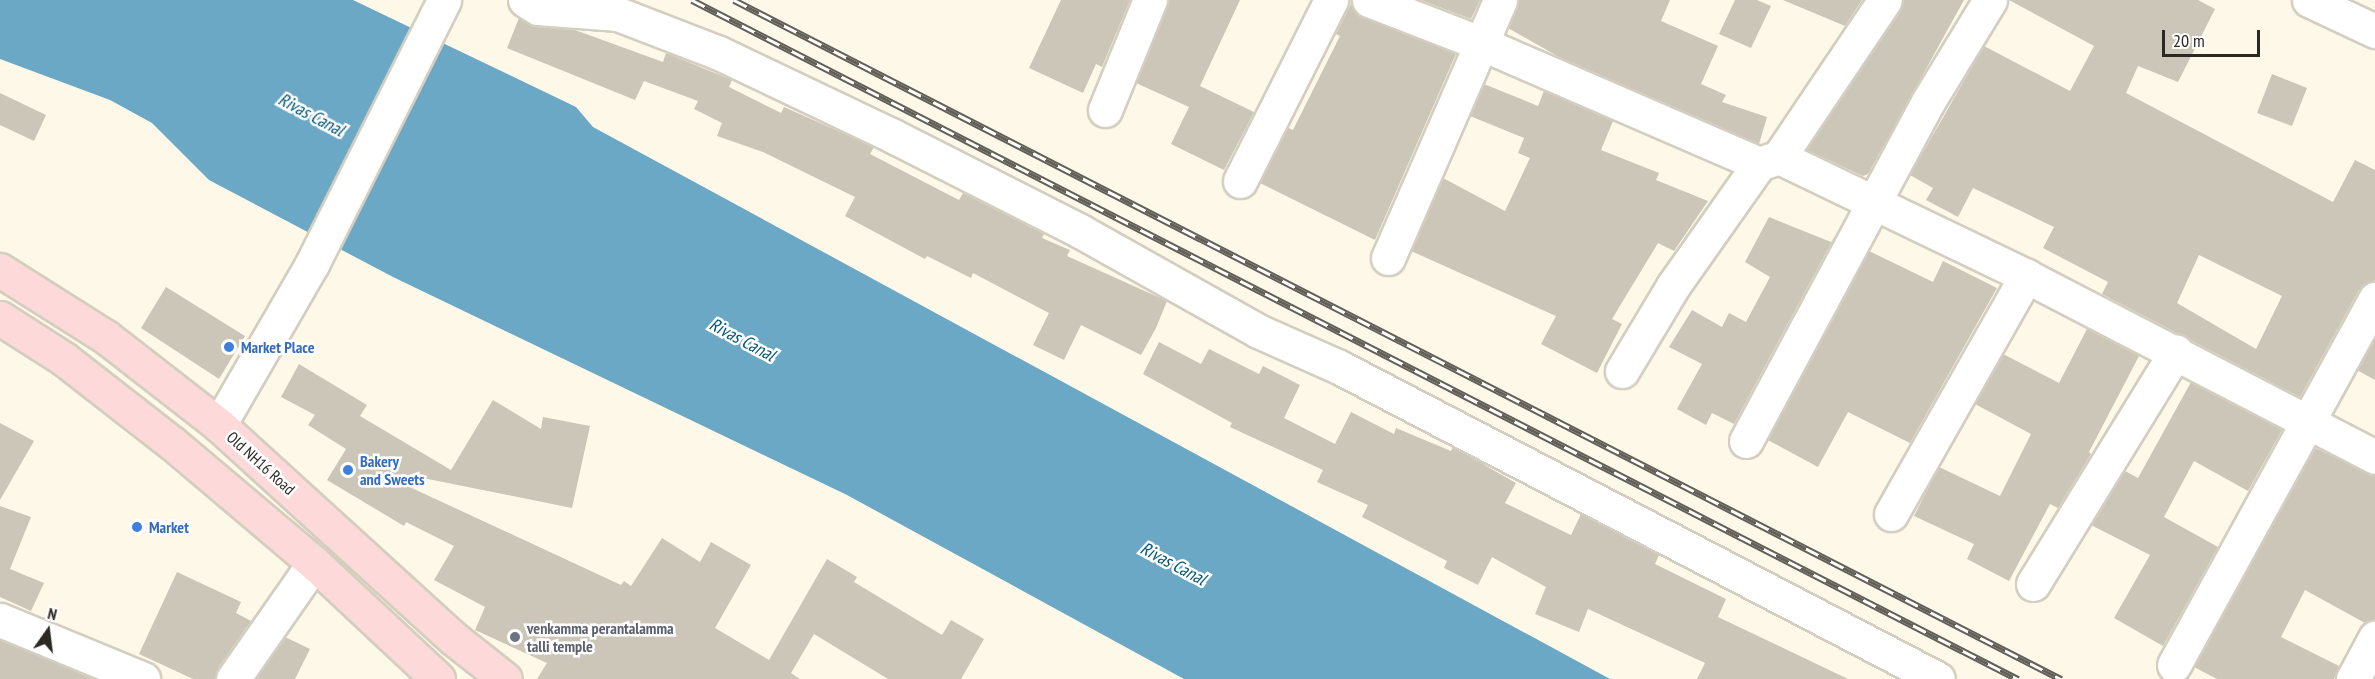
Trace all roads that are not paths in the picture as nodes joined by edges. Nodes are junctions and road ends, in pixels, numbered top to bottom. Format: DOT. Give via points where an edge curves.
graph roads {
  1 [pos="525,0"];
  2 [pos="1150,0"];
  3 [pos="1331,0"];
  4 [pos="1369,0"];
  5 [pos="1500,0"];
  6 [pos="1885,0"];
  7 [pos="1990,0"];
  8 [pos="2309,0"];
  9 [pos="443,2"];
  10 [pos="2375,31"];
  11 [pos="1480,43"];
  12 [pos="1105,110"];
  13 [pos="1769,160"];
  14 [pos="1240,181"];
  15 [pos="1875,204"];
  16 [pos="1388,258"];
  17 [pos="0,270"];
  18 [pos="2026,276"];
  19 [pos="2375,299"];
  20 [pos="0,318"];
  21 [pos="2176,352"];
  22 [pos="1622,371"];
  23 [pos="2309,422"];
  24 [pos="219,425"];
  25 [pos="1746,441"];
  26 [pos="2375,457"];
  27 [pos="1892,514"];
  28 [pos="314,563"];
  29 [pos="2033,584"];
  30 [pos="0,620"];
  31 [pos="2375,638"];
  32 [pos="2174,665"];
  33 [pos="143,679"];
  34 [pos="233,679"];
  35 [pos="438,679"];
  36 [pos="505,679"];
  37 [pos="1938,679"];
  38 [pos="2353,679"];
  1 -- 37 [label="street" via="538,8 618,14 719,53 892,136 1080,231 1258,331 1339,366"];
  2 -- 12 [label="street"];
  3 -- 14 [label="street"];
  4 -- 11 [label="street"];
  5 -- 11 [label="street"];
  6 -- 13 [label="street"];
  7 -- 15 [label="street" via="1929,100"];
  8 -- 10 [label="street"];
  9 -- 24 [label="street" via="312,264"];
  11 -- 13 [label="street"];
  11 -- 16 [label="street"];
  13 -- 15 [label="street"];
  13 -- 22 [label="street" via="1674,286"];
  15 -- 18 [label="street"];
  15 -- 25 [label="street"];
  17 -- 24 [label="main road, Old NH16 Road" via="106,337"];
  18 -- 21 [label="street"];
  18 -- 27 [label="street"];
  19 -- 23 [label="street"];
  20 -- 28 [label="main road" via="64,359"];
  21 -- 23 [label="street"];
  21 -- 29 [label="street"];
  23 -- 26 [label="street"];
  23 -- 32 [label="street"];
  24 -- 36 [label="main road, Old NH16 Road" via="453,638"];
  28 -- 34 [label="street"];
  28 -- 35 [label="main road"];
  30 -- 33 [label="street"];
  31 -- 38 [label="street"];
}
